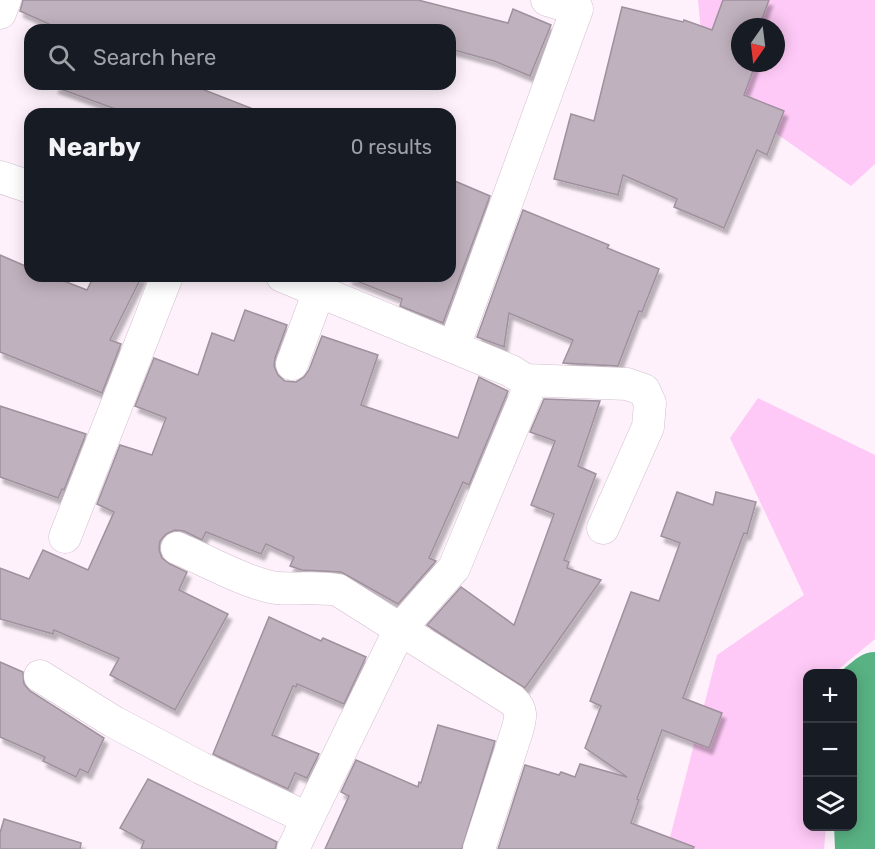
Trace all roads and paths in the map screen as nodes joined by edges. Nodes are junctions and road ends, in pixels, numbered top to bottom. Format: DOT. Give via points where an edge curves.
graph roads {
  1 [pos="5,0"];
  2 [pos="547,0"];
  3 [pos="0,13"];
  4 [pos="0,177"];
  5 [pos="24,185"];
  6 [pos="165,282"];
  7 [pos="297,282"];
  8 [pos="319,291"];
  9 [pos="454,347"];
  10 [pos="292,364"];
  11 [pos="525,380"];
  12 [pos="603,528"];
  13 [pos="65,537"];
  14 [pos="177,548"];
  15 [pos="400,629"];
  16 [pos="40,676"];
  17 [pos="308,818"];
  18 [pos="293,849"];
  19 [pos="479,849"];
  1 -- 3 [label="street"];
  2 -- 9 [label="street" via="577,9"];
  4 -- 5 [label="street"];
  6 -- 13 [label="street"];
  7 -- 8 [label="street"];
  8 -- 9 [label="street"];
  8 -- 10 [label="street"];
  9 -- 11 [label="street"];
  11 -- 12 [label="street" via="627,384 644,390 650,403 648,427"];
  11 -- 15 [label="street" via="527,393 454,568"];
  14 -- 15 [label="street" via="258,584 339,590"];
  15 -- 17 [label="street"];
  15 -- 19 [label="street" via="512,700 521,711"];
  16 -- 17 [label="street" via="114,722"];
  17 -- 18 [label="street"];
}
